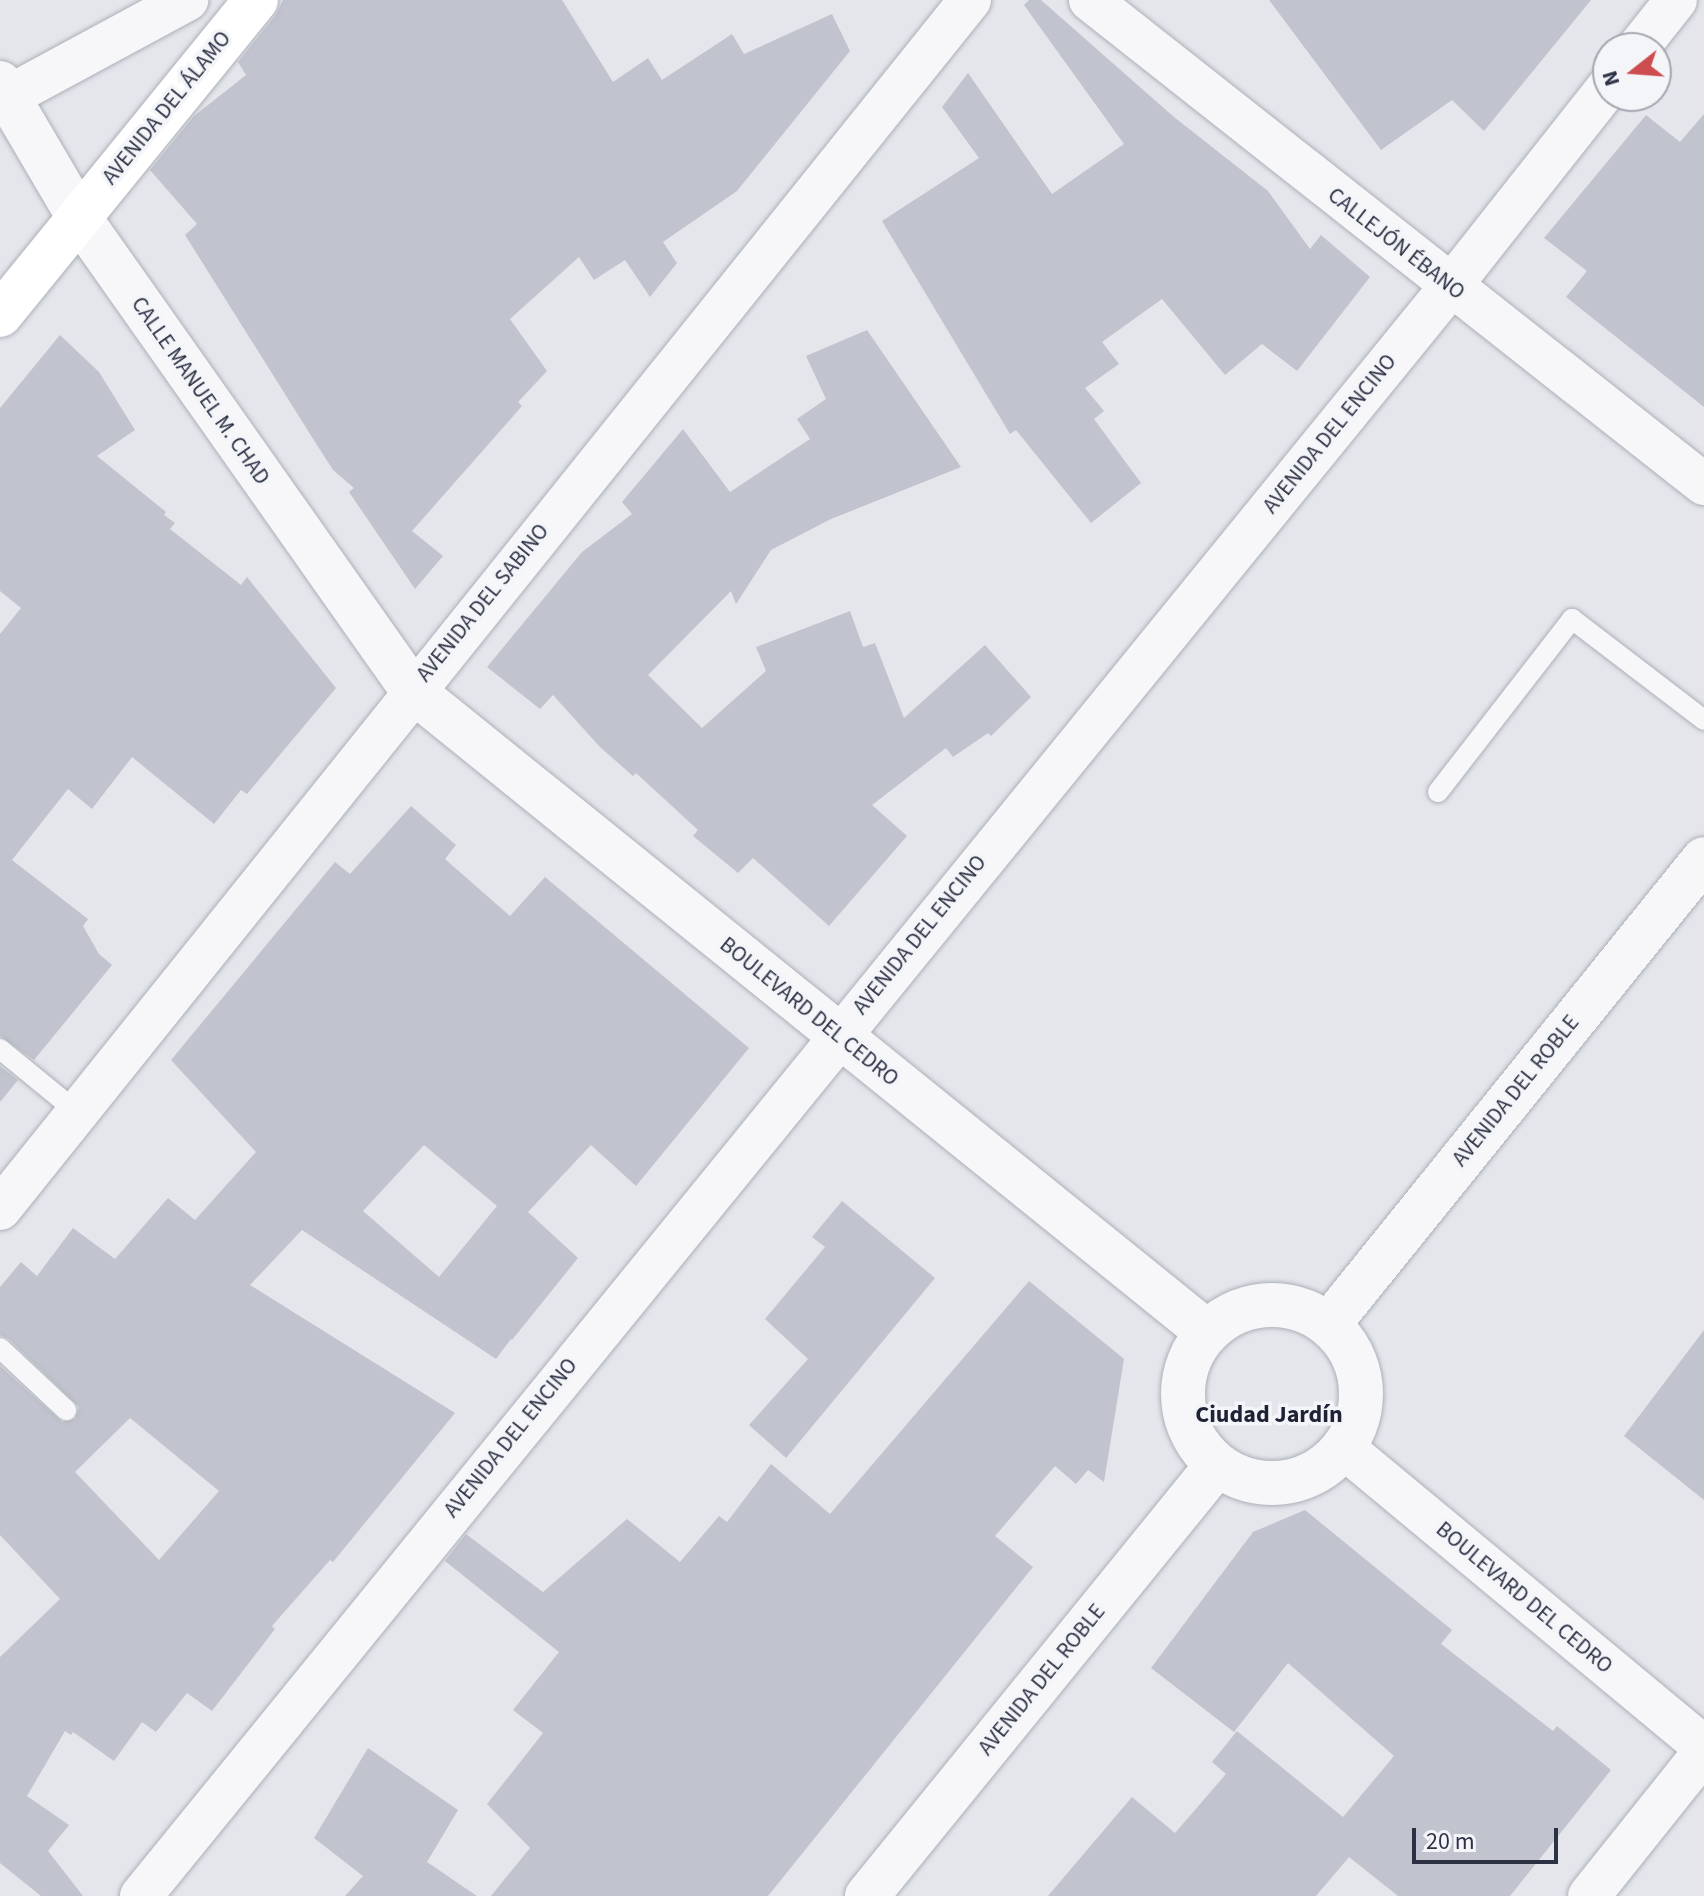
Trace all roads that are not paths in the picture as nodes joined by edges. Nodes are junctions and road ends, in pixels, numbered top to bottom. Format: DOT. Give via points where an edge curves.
graph roads {
  1 [pos="187,0"];
  2 [pos="256,0"];
  3 [pos="970,0"];
  4 [pos="1090,0"];
  5 [pos="1676,0"];
  6 [pos="1651,32"];
  7 [pos="2,93"];
  8 [pos="1592,107"];
  9 [pos="78,216"];
  10 [pos="1450,287"];
  11 [pos="0,315"];
  12 [pos="1704,484"];
  13 [pos="413,691"];
  14 [pos="1704,720"];
  15 [pos="1438,792"];
  16 [pos="1704,859"];
  17 [pos="838,1036"];
  18 [pos="0,1049"];
  19 [pos="77,1112"];
  20 [pos="0,1209"];
  21 [pos="1329,1324"];
  22 [pos="1206,1331"];
  23 [pos="0,1348"];
  24 [pos="66,1410"];
  25 [pos="1344,1448"];
  26 [pos="1217,1465"];
  27 [pos="1704,1750"];
  28 [pos="141,1896"];
  29 [pos="867,1896"];
  30 [pos="1589,1896"];
  1 -- 7 [label="street"];
  2 -- 9 [label="main road, AVENIDA DEL ÁLAMO"];
  3 -- 13 [label="street, AVENIDA DEL SABINO"];
  4 -- 10 [label="street, CALLEJÓN ÉBANO"];
  5 -- 6 [label="street"];
  7 -- 9 [label="street, CALLE MANUEL M. CHAD"];
  8 -- 10 [label="street, AVENIDA DEL ENCINO"];
  9 -- 11 [label="main road, AVENIDA DEL ÁLAMO"];
  9 -- 13 [label="street, CALLE MANUEL M. CHAD"];
  10 -- 12 [label="street, CALLEJÓN ÉBANO"];
  10 -- 17 [label="street, AVENIDA DEL ENCINO"];
  13 -- 17 [label="street, BOULEVARD DEL CEDRO"];
  13 -- 19 [label="street, AVENIDA DEL SABINO"];
  14 -- 15 [label="lane" via="1572,619"];
  16 -- 21 [label="street, AVENIDA DEL ROBLE"];
  17 -- 22 [label="street, BOULEVARD DEL CEDRO"];
  17 -- 28 [label="street, AVENIDA DEL ENCINO"];
  18 -- 19 [label="lane"];
  19 -- 20 [label="street, AVENIDA DEL SABINO"];
  21 -- 22 [label="street" via="1300,1307 1266,1303 1233,1312"];
  21 -- 25 [label="street" via="1351,1350 1362,1382 1359,1417"];
  22 -- 26 [label="street" via="1190,1356 1182,1386 1184,1415 1197,1443"];
  23 -- 24 [label="lane"];
  25 -- 26 [label="street" via="1324,1468 1298,1481 1242,1479"];
  25 -- 27 [label="street, BOULEVARD DEL CEDRO"];
  26 -- 29 [label="street, AVENIDA DEL ROBLE"];
  27 -- 30 [label="street"];
}
